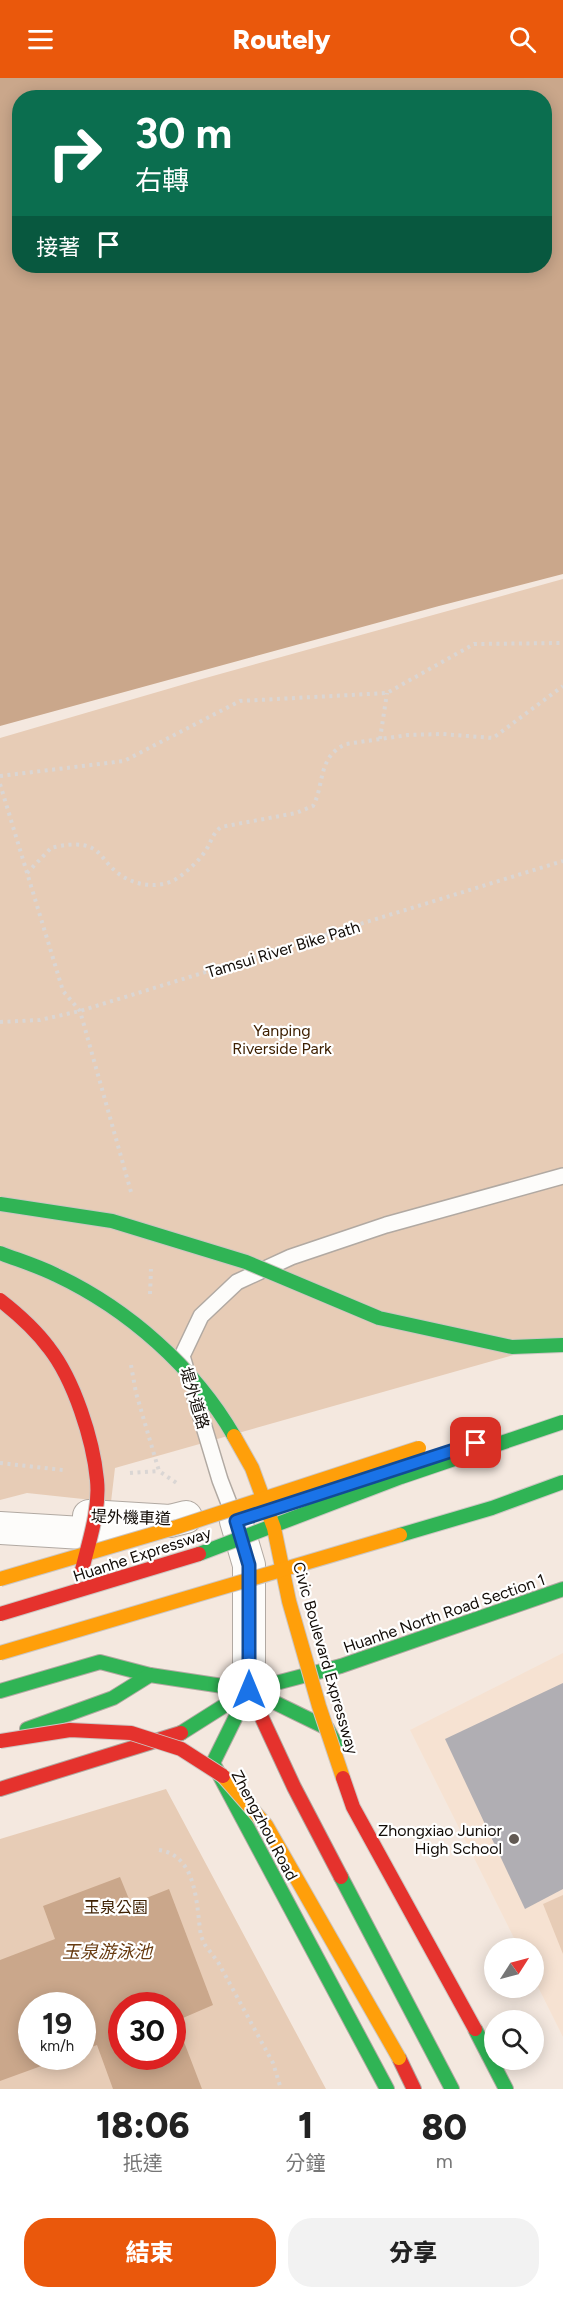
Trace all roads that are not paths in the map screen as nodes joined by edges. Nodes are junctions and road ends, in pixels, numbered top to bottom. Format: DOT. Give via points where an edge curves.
graph roads {
  1 [pos="563,1176"];
  2 [pos="0,1204"];
  3 [pos="0,1254"];
  4 [pos="0,1300"];
  5 [pos="563,1345"];
  6 [pos="563,1414"];
  7 [pos="563,1422"];
  8 [pos="427,1445"];
  9 [pos="563,1482"];
  10 [pos="0,1510"];
  11 [pos="236,1521"];
  12 [pos="0,1528"];
  13 [pos="0,1579"];
  14 [pos="563,1589"];
  15 [pos="62,1609"];
  16 [pos="0,1614"];
  17 [pos="51,1625"];
  18 [pos="0,1653"];
  19 [pos="8,1667"];
  20 [pos="150,1675"];
  21 [pos="249,1690"];
  22 [pos="0,1691"];
  23 [pos="0,1740"];
  24 [pos="0,1789"];
  25 [pos="484,2032"];
  26 [pos="504,2070"];
  27 [pos="387,2089"];
  28 [pos="414,2089"];
  29 [pos="453,2089"];
  30 [pos="506,2089"];
  31 [pos="514,2089"];
  1 -- 11 [label="lane, 堤外道路" via="386,1225 291,1257 237,1282 201,1316 182,1356"];
  2 -- 5 [label="main road, bridge" via="112,1221 246,1262 379,1318 512,1347"];
  3 -- 30 [label="main road, Civic Boulevard Expressway, bridge" via="56,1275 141,1328 189,1375 221,1414 252,1468 274,1528 295,1622 353,1807"];
  4 -- 15 [label="main road, bridge" via="22,1317 50,1349 75,1395 88,1435 97,1481 95,1514 84,1566"];
  6 -- 11 [label="lane"];
  7 -- 16 [label="main road, Huanhe Expressway, bridge" via="401,1477 219,1548"];
  8 -- 13 [label="main road, bridge" via="177,1527"];
  9 -- 18 [label="main road, bridge" via="492,1508"];
  10 -- 11 [label="street, 堤外機車道" via="170,1521 202,1513"];
  11 -- 12 [label="street, 堤外機車道" via="182,1539"];
  11 -- 21 [label="street, 堤外道路" via="249,1565"];
  14 -- 21 [label="main road, Huanhe North Road Section 1" via="340,1666"];
  17 -- 19 [label="main road, bridge"];
  20 -- 21 [label="main road"];
  20 -- 22 [label="main road" via="100,1662"];
  20 -- 23 [label="main road" via="112,1698"];
  21 -- 24 [label="main road, Huanhe North Road Section 1" via="182,1733"];
  21 -- 25 [label="main road" via="327,1728"];
  21 -- 27 [label="main road, Zhengzhou Road" via="213,1763"];
  21 -- 29 [label="main road" via="294,1788"];
  23 -- 28 [label="main road, bridge" via="70,1730 131,1733 181,1749 223,1776 266,1825"];
  26 -- 31 [label="main road"];
}
